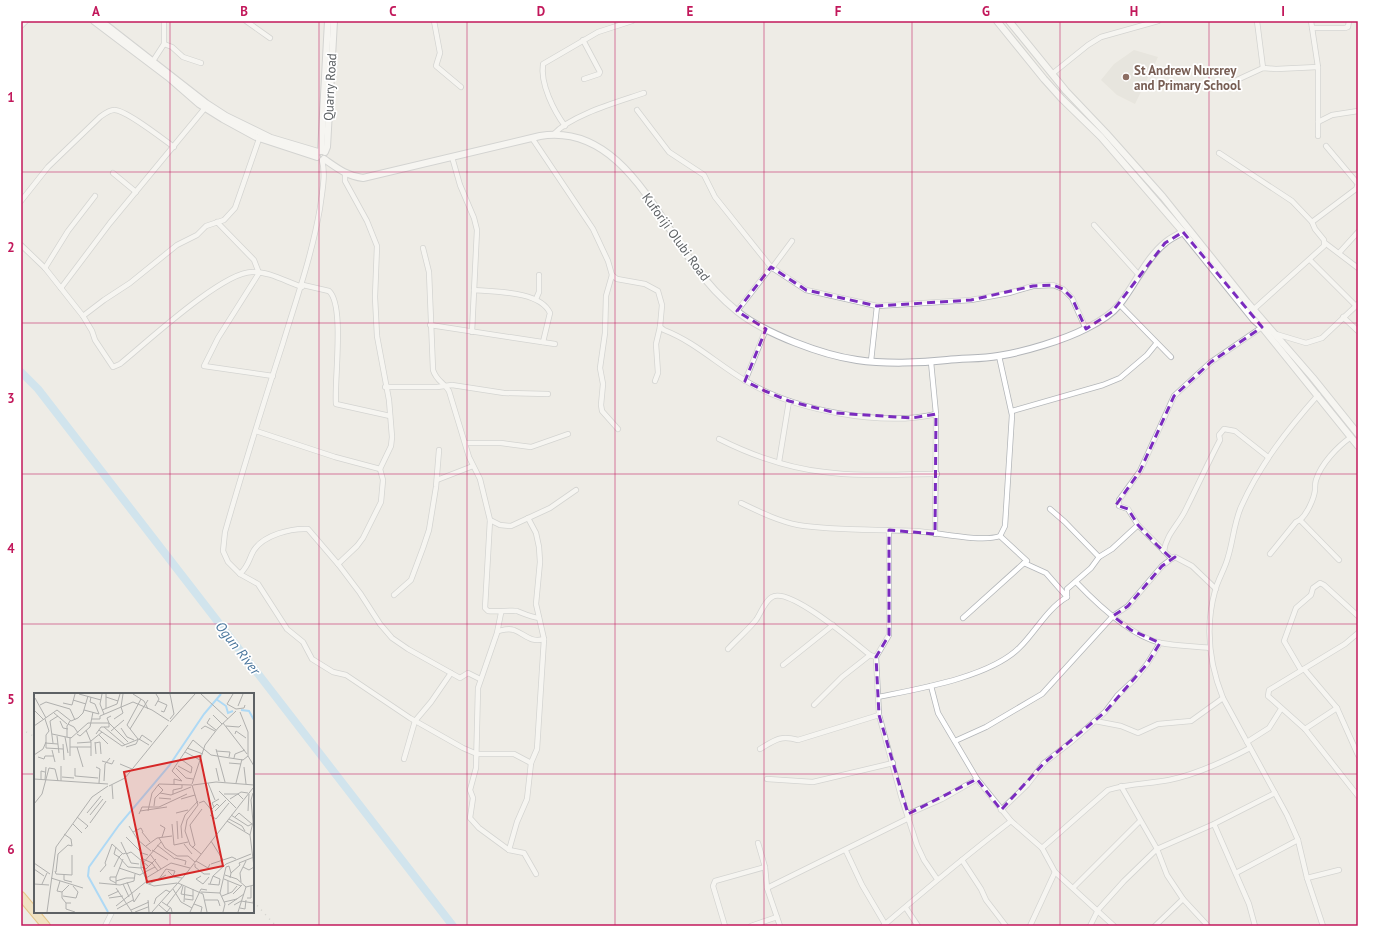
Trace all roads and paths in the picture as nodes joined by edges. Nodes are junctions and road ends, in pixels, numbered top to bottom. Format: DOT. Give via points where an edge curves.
graph roads {
  1 [pos="26,21"];
  2 [pos="94,21"];
  3 [pos="101,21"];
  4 [pos="164,21"];
  5 [pos="246,21"];
  6 [pos="328,21"];
  7 [pos="334,21"];
  8 [pos="434,21"];
  9 [pos="632,21"];
  10 [pos="997,21"];
  11 [pos="1009,21"];
  12 [pos="1158,21"];
  13 [pos="1257,21"];
  14 [pos="1311,21"];
  15 [pos="1349,21"];
  16 [pos="21,26"];
  17 [pos="1312,28"];
  18 [pos="270,38"];
  19 [pos="583,40"];
  20 [pos="164,44"];
  21 [pos="153,61"];
  22 [pos="201,63"];
  23 [pos="1318,66"];
  24 [pos="1263,68"];
  25 [pos="1052,74"];
  26 [pos="584,79"];
  27 [pos="1226,85"];
  28 [pos="461,87"];
  29 [pos="644,93"];
  30 [pos="205,108"];
  31 [pos="637,110"];
  32 [pos="1358,112"];
  33 [pos="1318,122"];
  34 [pos="565,126"];
  35 [pos="554,134"];
  36 [pos="1104,135"];
  37 [pos="1318,136"];
  38 [pos="259,138"];
  39 [pos="532,138"];
  40 [pos="1326,146"];
  41 [pos="174,147"];
  42 [pos="1219,153"];
  43 [pos="321,155"];
  44 [pos="452,157"];
  45 [pos="113,173"];
  46 [pos="345,173"];
  47 [pos="1358,184"];
  48 [pos="136,192"];
  49 [pos="95,196"];
  50 [pos="21,201"];
  51 [pos="217,222"];
  52 [pos="1312,222"];
  53 [pos="1094,225"];
  54 [pos="1183,232"];
  55 [pos="1358,232"];
  56 [pos="792,242"];
  57 [pos="1326,243"];
  58 [pos="21,245"];
  59 [pos="422,248"];
  60 [pos="1339,253"];
  61 [pos="1310,260"];
  62 [pos="46,268"];
  63 [pos="772,268"];
  64 [pos="1358,268"];
  65 [pos="259,273"];
  66 [pos="539,275"];
  67 [pos="612,275"];
  68 [pos="1139,275"];
  69 [pos="1228,283"];
  70 [pos="302,286"];
  71 [pos="60,288"];
  72 [pos="474,290"];
  73 [pos="536,299"];
  74 [pos="1119,304"];
  75 [pos="1357,305"];
  76 [pos="877,306"];
  77 [pos="1253,310"];
  78 [pos="738,311"];
  79 [pos="83,316"];
  80 [pos="1343,317"];
  81 [pos="430,325"];
  82 [pos="660,326"];
  83 [pos="1262,327"];
  84 [pos="766,329"];
  85 [pos="1086,329"];
  86 [pos="472,332"];
  87 [pos="1358,332"];
  88 [pos="1276,334"];
  89 [pos="543,342"];
  90 [pos="555,344"];
  91 [pos="1156,344"];
  92 [pos="999,356"];
  93 [pos="1171,357"];
  94 [pos="870,361"];
  95 [pos="931,362"];
  96 [pos="273,376"];
  97 [pos="655,381"];
  98 [pos="745,381"];
  99 [pos="446,386"];
  100 [pos="385,387"];
  101 [pos="548,394"];
  102 [pos="1318,395"];
  103 [pos="789,401"];
  104 [pos="1012,411"];
  105 [pos="936,414"];
  106 [pos="390,416"];
  107 [pos="618,429"];
  108 [pos="256,431"];
  109 [pos="568,434"];
  110 [pos="1358,434"];
  111 [pos="1351,437"];
  112 [pos="719,439"];
  113 [pos="466,443"];
  114 [pos="1358,446"];
  115 [pos="439,450"];
  116 [pos="1268,457"];
  117 [pos="779,462"];
  118 [pos="473,466"];
  119 [pos="380,469"];
  120 [pos="937,474"];
  121 [pos="437,480"];
  122 [pos="576,490"];
  123 [pos="741,503"];
  124 [pos="1050,509"];
  125 [pos="528,518"];
  126 [pos="490,520"];
  127 [pos="1300,520"];
  128 [pos="1138,525"];
  129 [pos="889,530"];
  130 [pos="935,534"];
  131 [pos="1000,536"];
  132 [pos="1164,551"];
  133 [pos="1270,554"];
  134 [pos="1099,557"];
  135 [pos="1174,557"];
  136 [pos="1339,560"];
  137 [pos="1024,563"];
  138 [pos="338,564"];
  139 [pos="240,574"];
  140 [pos="1076,582"];
  141 [pos="1216,589"];
  142 [pos="394,595"];
  143 [pos="1067,597"];
  144 [pos="501,613"];
  145 [pos="1113,616"];
  146 [pos="1358,616"];
  147 [pos="539,618"];
  148 [pos="963,618"];
  149 [pos="833,625"];
  150 [pos="498,631"];
  151 [pos="1358,633"];
  152 [pos="544,639"];
  153 [pos="1160,643"];
  154 [pos="1210,648"];
  155 [pos="728,649"];
  156 [pos="870,654"];
  157 [pos="876,657"];
  158 [pos="783,665"];
  159 [pos="1302,670"];
  160 [pos="451,672"];
  161 [pos="480,679"];
  162 [pos="931,686"];
  163 [pos="878,697"];
  164 [pos="1223,698"];
  165 [pos="814,705"];
  166 [pos="1281,708"];
  167 [pos="1337,708"];
  168 [pos="879,715"];
  169 [pos="415,721"];
  170 [pos="1095,721"];
  171 [pos="1305,729"];
  172 [pos="955,741"];
  173 [pos="1247,742"];
  174 [pos="1250,748"];
  175 [pos="760,749"];
  176 [pos="477,754"];
  177 [pos="1358,755"];
  178 [pos="404,759"];
  179 [pos="531,763"];
  180 [pos="893,763"];
  181 [pos="767,779"];
  182 [pos="977,779"];
  183 [pos="1121,786"];
  184 [pos="1275,793"];
  185 [pos="1358,796"];
  186 [pos="1001,810"];
  187 [pos="908,816"];
  188 [pos="1011,821"];
  189 [pos="1140,821"];
  190 [pos="1214,824"];
  191 [pos="1298,840"];
  192 [pos="758,843"];
  193 [pos="1042,848"];
  194 [pos="1157,849"];
  195 [pos="509,850"];
  196 [pos="846,850"];
  197 [pos="962,860"];
  198 [pos="765,867"];
  199 [pos="1339,870"];
  200 [pos="1055,872"];
  201 [pos="536,874"];
  202 [pos="1236,874"];
  203 [pos="1307,878"];
  204 [pos="937,879"];
  205 [pos="1074,887"];
  206 [pos="767,888"];
  207 [pos="21,891"];
  208 [pos="21,896"];
  209 [pos="1182,899"];
  210 [pos="34,905"];
  211 [pos="906,908"];
  212 [pos="1098,910"];
  213 [pos="34,912"];
  214 [pos="35,913"];
  215 [pos="41,913"];
  216 [pos="112,913"];
  217 [pos="777,917"];
  218 [pos="884,925"];
  219 [pos="46,926"];
  220 [pos="52,926"];
  221 [pos="105,926"];
  222 [pos="725,926"];
  223 [pos="751,926"];
  224 [pos="780,926"];
  225 [pos="918,926"];
  226 [pos="1006,926"];
  227 [pos="1030,926"];
  228 [pos="1090,926"];
  229 [pos="1114,926"];
  230 [pos="1154,926"];
  231 [pos="1208,926"];
  232 [pos="1255,926"];
  233 [pos="1323,926"];
  1 -- 16 [label="street"];
  2 -- 30 [label="main road"];
  3 -- 21 [label="main road"];
  4 -- 20 [label="street"];
  5 -- 18 [label="street"];
  6 -- 43 [label="main road, Quarry Road"];
  7 -- 43 [label="main road, Quarry Road" via="327,147"];
  8 -- 28 [label="street" via="440,53 435,64"];
  9 -- 19 [label="street" via="598,32"];
  10 -- 36 [label="main road" via="1062,99"];
  11 -- 25 [label="main road"];
  12 -- 25 [label="street" via="1101,37"];
  13 -- 24 [label="street"];
  14 -- 17 [label="street"];
  15 -- 17 [label="street" via="1348,27 1345,28"];
  17 -- 23 [label="street"];
  19 -- 26 [label="street" via="600,72"];
  19 -- 34 [label="street" via="543,64 551,103"];
  20 -- 21 [label="street"];
  20 -- 22 [label="street" via="172,47 183,57"];
  21 -- 43 [label="main road" via="226,116 272,138"];
  23 -- 24 [label="street"];
  23 -- 33 [label="street"];
  24 -- 27 [label="street"];
  25 -- 36 [label="main road"];
  29 -- 34 [label="street" via="575,119"];
  30 -- 38 [label="main road"];
  30 -- 41 [label="street"];
  31 -- 63 [label="street" via="669,152 704,175 716,197"];
  32 -- 33 [label="street" via="1332,115"];
  33 -- 37 [label="street"];
  34 -- 35 [label="street"];
  35 -- 39 [label="main road, Kuforiji Olubi Road"];
  35 -- 78 [label="main road, Kuforiji Olubi Road" via="571,135 582,139 603,149 617,160 649,199 694,266"];
  36 -- 54 [label="main road"];
  36 -- 69 [label="main road" via="1163,197"];
  38 -- 43 [label="main road"];
  38 -- 51 [label="street" via="235,208 228,218"];
  39 -- 44 [label="main road, Kuforiji Olubi Road"];
  39 -- 67 [label="street" via="593,229"];
  40 -- 47 [label="street"];
  41 -- 48 [label="street"];
  41 -- 50 [label="street" via="142,123 120,111 108,112 48,167"];
  42 -- 52 [label="street" via="1292,201"];
  43 -- 46 [label="main road, Kuforiji Olubi Road"];
  43 -- 70 [label="street" via="324,168 322,194 314,242"];
  44 -- 46 [label="main road, Kuforiji Olubi Road" via="374,177 353,177"];
  44 -- 72 [label="street" via="477,230"];
  45 -- 48 [label="street"];
  46 -- 100 [label="street" via="345,181 367,221 377,246 374,297"];
  47 -- 52 [label="street" via="1356,189"];
  48 -- 71 [label="street"];
  49 -- 62 [label="street" via="68,231"];
  51 -- 65 [label="street" via="254,260"];
  51 -- 79 [label="street" via="206,226 197,235 177,245"];
  52 -- 57 [label="street"];
  53 -- 68 [label="street"];
  54 -- 68 [label="main road, Kuforiji Olubi Road" via="1165,243"];
  54 -- 69 [label="main road"];
  55 -- 60 [label="street"];
  56 -- 63 [label="street"];
  57 -- 60 [label="street"];
  57 -- 61 [label="street"];
  58 -- 62 [label="street"];
  59 -- 81 [label="street" via="429,272"];
  60 -- 64 [label="street"];
  61 -- 75 [label="street"];
  61 -- 77 [label="street"];
  62 -- 71 [label="street"];
  63 -- 76 [label="street" via="806,290"];
  63 -- 78 [label="street"];
  65 -- 70 [label="street"];
  65 -- 79 [label="street" via="247,272 212,289 113,367"];
  65 -- 96 [label="street" via="218,338 204,366"];
  66 -- 73 [label="street" via="539,292"];
  67 -- 82 [label="street" via="617,279 645,284 658,290 662,305"];
  67 -- 107 [label="street" via="606,296 606,333 600,368 603,384 601,405 602,411"];
  68 -- 74 [label="main road, Kuforiji Olubi Road"];
  69 -- 77 [label="main road"];
  69 -- 83 [label="main road" via="1254,320"];
  70 -- 96 [label="street"];
  70 -- 106 [label="street" via="330,291 333,296 338,320 336,404"];
  71 -- 79 [label="street"];
  72 -- 73 [label="street"];
  72 -- 86 [label="street"];
  73 -- 89 [label="street" via="550,313"];
  74 -- 85 [label="main road, Kuforiji Olubi Road"];
  74 -- 91 [label="street"];
  75 -- 80 [label="street"];
  76 -- 85 [label="street" via="971,300 1033,286 1053,286 1063,289 1072,298"];
  76 -- 94 [label="street"];
  77 -- 88 [label="main road"];
  78 -- 84 [label="main road, Kuforiji Olubi Road"];
  80 -- 87 [label="street"];
  80 -- 88 [label="street" via="1322,338 1306,343"];
  81 -- 86 [label="street"];
  81 -- 99 [label="street" via="433,370 436,379"];
  82 -- 97 [label="street" via="656,344 658,360"];
  82 -- 98 [label="street" via="692,343"];
  83 -- 102 [label="main road"];
  83 -- 128 [label="street" via="1211,362 1174,396 1140,471 1119,500 1119,506 1128,509"];
  84 -- 94 [label="main road, Kuforiji Olubi Road" via="833,355"];
  84 -- 98 [label="street"];
  85 -- 92 [label="main road, Kuforiji Olubi Road" via="1047,344"];
  86 -- 89 [label="street"];
  88 -- 110 [label="main road"];
  89 -- 90 [label="street"];
  91 -- 93 [label="street"];
  91 -- 104 [label="street" via="1120,378"];
  92 -- 95 [label="main road, Kuforiji Olubi Road"];
  92 -- 104 [label="street"];
  94 -- 95 [label="main road, Kuforiji Olubi Road"];
  95 -- 105 [label="street"];
  96 -- 108 [label="street"];
  98 -- 103 [label="street"];
  99 -- 100 [label="street"];
  99 -- 101 [label="street" via="466,386 504,393"];
  99 -- 113 [label="street"];
  100 -- 106 [label="street"];
  102 -- 111 [label="main road"];
  102 -- 116 [label="street" via="1289,427"];
  103 -- 105 [label="street" via="836,413 912,418"];
  103 -- 117 [label="street"];
  104 -- 131 [label="street" via="1005,526"];
  105 -- 120 [label="street"];
  106 -- 119 [label="street" via="390,446"];
  108 -- 119 [label="street"];
  108 -- 139 [label="street" via="224,542 225,557"];
  109 -- 113 [label="street" via="531,447 501,443"];
  111 -- 114 [label="main road"];
  111 -- 127 [label="street" via="1338,447 1324,467"];
  112 -- 117 [label="street"];
  113 -- 118 [label="street"];
  115 -- 121 [label="street"];
  116 -- 132 [label="street" via="1235,432 1224,429 1184,512 1165,542"];
  116 -- 141 [label="street" via="1241,508 1228,557"];
  117 -- 120 [label="street" via="824,473"];
  118 -- 121 [label="street"];
  118 -- 126 [label="street" via="480,479"];
  119 -- 138 [label="street" via="383,480 381,502 363,538"];
  120 -- 130 [label="street"];
  121 -- 142 [label="street" via="428,530 413,576 406,586"];
  122 -- 125 [label="street" via="550,508"];
  123 -- 129 [label="street" via="798,525"];
  124 -- 134 [label="street"];
  125 -- 126 [label="street" via="511,526 500,525"];
  125 -- 147 [label="street" via="536,533 539,547 536,604"];
  126 -- 144 [label="street" via="485,608 488,612"];
  127 -- 133 [label="street"];
  127 -- 136 [label="street"];
  128 -- 132 [label="street"];
  128 -- 134 [label="street" via="1112,549"];
  129 -- 130 [label="street"];
  129 -- 157 [label="street" via="889,635"];
  130 -- 131 [label="street" via="981,538"];
  131 -- 137 [label="street" via="1027,561"];
  132 -- 135 [label="street"];
  134 -- 140 [label="street" via="1092,568"];
  135 -- 141 [label="street" via="1192,566"];
  135 -- 145 [label="street" via="1162,566 1128,606"];
  137 -- 143 [label="street" via="1046,573"];
  137 -- 148 [label="street"];
  138 -- 139 [label="street" via="311,530 304,529 275,535 260,544 253,552 249,565"];
  138 -- 160 [label="street" via="392,638"];
  139 -- 169 [label="street" via="258,584 287,629 303,642 312,659 333,672 346,675"];
  140 -- 143 [label="street" via="1067,589"];
  140 -- 145 [label="street"];
  141 -- 154 [label="street" via="1209,617"];
  143 -- 162 [label="street" via="1057,603 1019,648 995,664 974,674"];
  144 -- 147 [label="street" via="516,610 529,617"];
  144 -- 150 [label="street"];
  145 -- 153 [label="street" via="1131,630"];
  145 -- 172 [label="street" via="1042,694 986,727"];
  146 -- 159 [label="street" via="1324,585 1320,583 1313,588 1311,595 1296,608 1284,641"];
  147 -- 152 [label="street"];
  149 -- 155 [label="street" via="784,596 775,596 767,602 755,621"];
  149 -- 156 [label="street"];
  149 -- 158 [label="street"];
  150 -- 152 [label="street" via="515,630 537,641"];
  150 -- 161 [label="street"];
  151 -- 159 [label="street" via="1345,644"];
  152 -- 179 [label="street" via="536,755"];
  153 -- 154 [label="street"];
  153 -- 170 [label="street" via="1135,679"];
  154 -- 164 [label="street" via="1216,682"];
  156 -- 157 [label="street"];
  156 -- 165 [label="street"];
  157 -- 163 [label="street"];
  159 -- 166 [label="street" via="1269,690 1268,696"];
  159 -- 167 [label="street"];
  160 -- 161 [label="street" via="460,678 468,673"];
  160 -- 169 [label="street"];
  161 -- 176 [label="street"];
  162 -- 163 [label="street"];
  162 -- 172 [label="street" via="938,713"];
  163 -- 168 [label="street"];
  164 -- 170 [label="street" via="1191,721 1158,724 1138,733 1121,726"];
  164 -- 173 [label="street"];
  166 -- 171 [label="street"];
  166 -- 173 [label="street" via="1269,728"];
  167 -- 171 [label="street"];
  167 -- 177 [label="street"];
  168 -- 175 [label="street" via="798,740 778,738"];
  168 -- 180 [label="street"];
  169 -- 176 [label="street"];
  169 -- 178 [label="street"];
  170 -- 186 [label="street" via="1044,763 1027,785"];
  171 -- 185 [label="street"];
  172 -- 182 [label="street"];
  173 -- 174 [label="street"];
  174 -- 183 [label="street" via="1217,765 1171,780"];
  174 -- 184 [label="street"];
  176 -- 179 [label="street" via="514,754"];
  176 -- 195 [label="street" via="470,790 473,798 470,818 479,828"];
  179 -- 195 [label="street" via="527,799"];
  180 -- 181 [label="street" via="813,782"];
  180 -- 187 [label="street"];
  182 -- 186 [label="street"];
  182 -- 187 [label="street"];
  183 -- 189 [label="street"];
  183 -- 193 [label="street" via="1108,790"];
  184 -- 190 [label="street"];
  184 -- 191 [label="street"];
  186 -- 188 [label="street"];
  187 -- 196 [label="street"];
  187 -- 204 [label="street" via="924,860"];
  188 -- 193 [label="street"];
  188 -- 197 [label="street"];
  189 -- 194 [label="street"];
  189 -- 205 [label="street"];
  190 -- 194 [label="street"];
  190 -- 202 [label="street"];
  191 -- 202 [label="street"];
  191 -- 203 [label="street"];
  192 -- 198 [label="street"];
  193 -- 200 [label="street"];
  194 -- 209 [label="street" via="1167,874"];
  194 -- 212 [label="street"];
  195 -- 201 [label="street" via="524,853"];
  196 -- 206 [label="street"];
  196 -- 218 [label="street"];
  197 -- 204 [label="street"];
  197 -- 226 [label="street" via="986,900"];
  198 -- 206 [label="street"];
  198 -- 222 [label="street" via="715,881 713,886"];
  199 -- 203 [label="street"];
  200 -- 205 [label="street"];
  200 -- 227 [label="street"];
  202 -- 232 [label="street"];
  203 -- 233 [label="street"];
  204 -- 211 [label="street"];
  205 -- 212 [label="street"];
  206 -- 217 [label="street"];
  207 -- 210 [label="highway"];
  208 -- 213 [label="highway"];
  209 -- 230 [label="street"];
  209 -- 231 [label="street"];
  211 -- 218 [label="street"];
  211 -- 225 [label="street"];
  212 -- 228 [label="street"];
  212 -- 229 [label="street"];
  214 -- 219 [label="highway"];
  215 -- 220 [label="highway"];
  216 -- 221 [label="street"];
  217 -- 223 [label="street"];
  217 -- 224 [label="street"];
}
